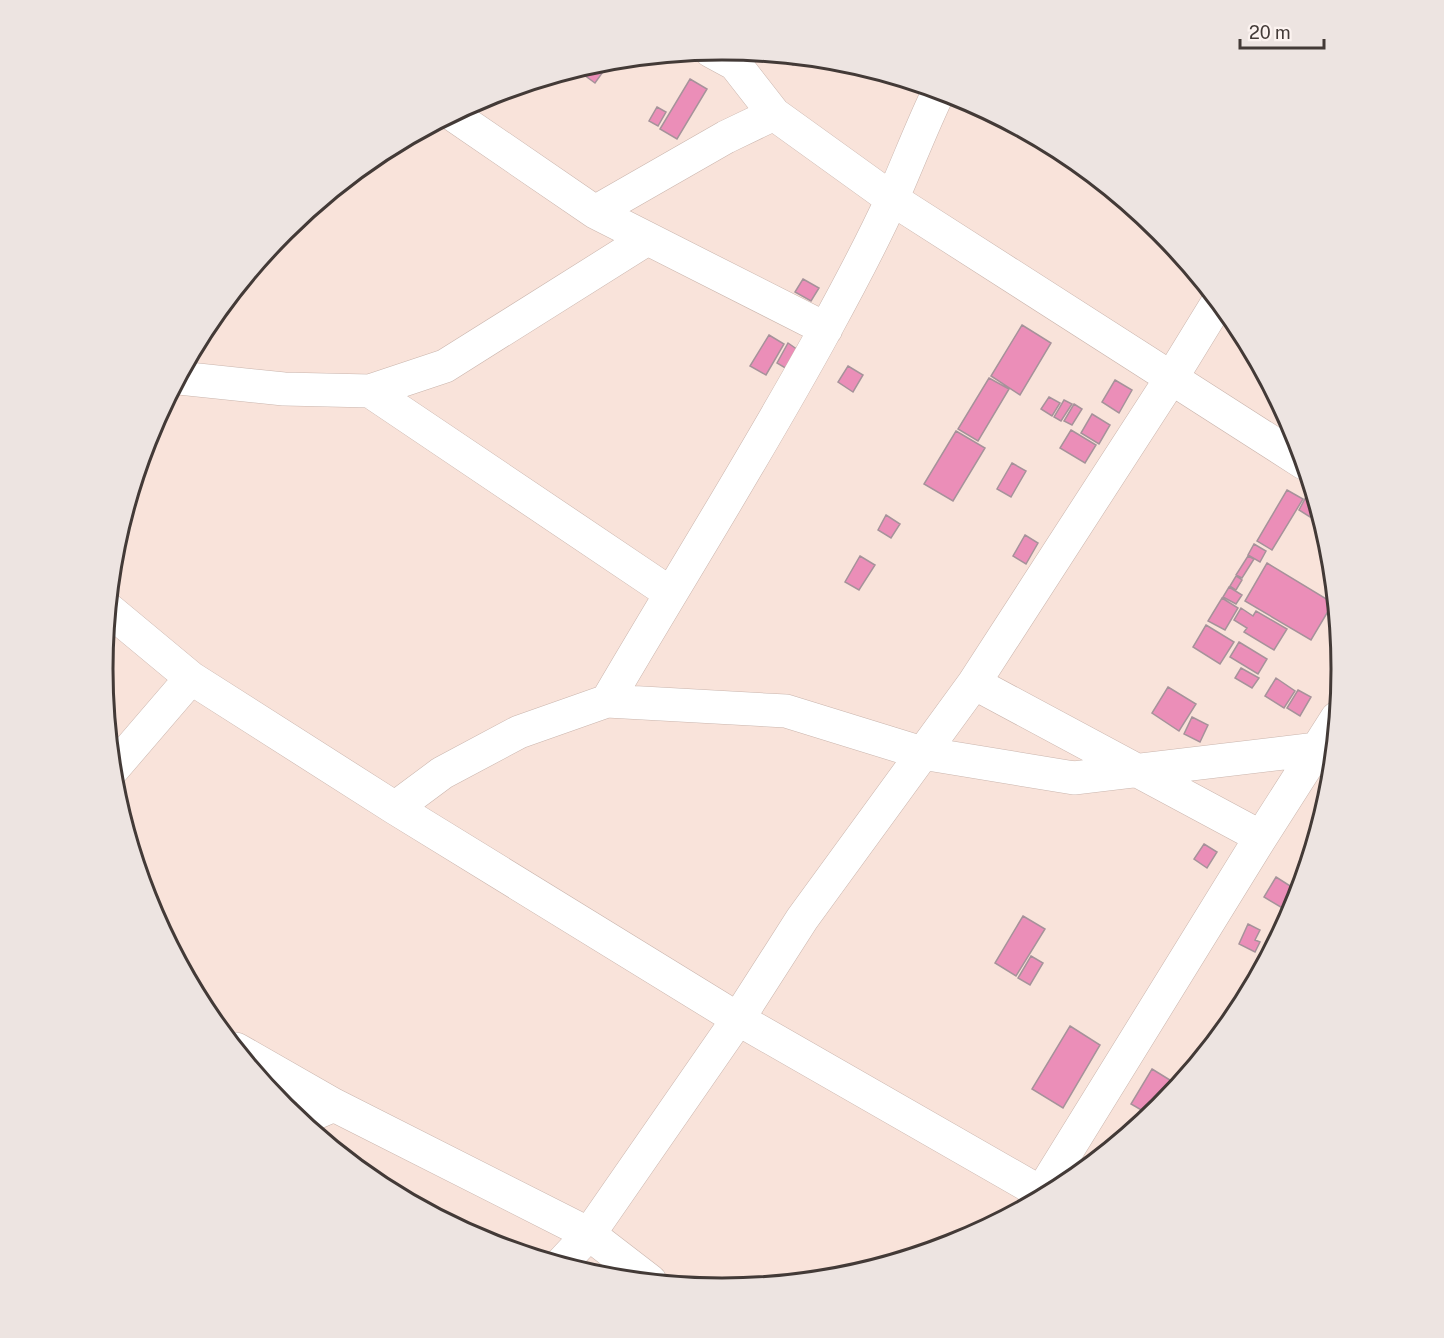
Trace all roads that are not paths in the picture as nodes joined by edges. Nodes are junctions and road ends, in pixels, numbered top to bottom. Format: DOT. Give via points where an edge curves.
graph roads {
  1 [pos="734,60"];
  2 [pos="935,99"];
  3 [pos="774,114"];
  4 [pos="460,120"];
  5 [pos="892,199"];
  6 [pos="595,212"];
  7 [pos="647,239"];
  8 [pos="1213,310"];
  9 [pos="825,329"];
  10 [pos="1172,377"];
  11 [pos="187,379"];
  12 [pos="370,391"];
  13 [pos="1292,455"];
  14 [pos="670,592"];
  15 [pos="115,615"];
  16 [pos="191,678"];
  17 [pos="974,683"];
  18 [pos="607,700"];
  19 [pos="1328,733"];
  20 [pos="1317,749"];
  21 [pos="922,753"];
  22 [pos="120,760"];
  23 [pos="1137,770"];
  24 [pos="395,808"];
  25 [pos="1261,837"];
  26 [pos="738,1019"];
  27 [pos="255,1060"];
  28 [pos="334,1105"];
  29 [pos="308,1116"];
  30 [pos="1051,1180"];
  31 [pos="1036,1190"];
  32 [pos="589,1234"];
  33 [pos="567,1258"];
  34 [pos="639,1272"];
  1 -- 3 [label="street"];
  2 -- 5 [label="street"];
  3 -- 5 [label="street"];
  3 -- 6 [label="street"];
  4 -- 6 [label="street"];
  5 -- 9 [label="street"];
  5 -- 10 [label="street"];
  6 -- 7 [label="street"];
  7 -- 9 [label="street"];
  7 -- 12 [label="street" via="445,366"];
  8 -- 10 [label="street"];
  9 -- 14 [label="street" via="752,461"];
  10 -- 13 [label="street"];
  10 -- 17 [label="street"];
  11 -- 12 [label="street" via="284,389"];
  12 -- 14 [label="street"];
  14 -- 18 [label="street"];
  15 -- 16 [label="street"];
  16 -- 22 [label="street"];
  16 -- 24 [label="street"];
  17 -- 21 [label="street"];
  17 -- 23 [label="street"];
  18 -- 21 [label="street" via="786,711"];
  18 -- 24 [label="street" via="519,732 442,773"];
  19 -- 20 [label="street"];
  20 -- 23 [label="street"];
  20 -- 25 [label="street"];
  21 -- 23 [label="street" via="1074,778"];
  21 -- 26 [label="street" via="802,918"];
  23 -- 25 [label="street"];
  24 -- 26 [label="street"];
  25 -- 30 [label="street"];
  26 -- 31 [label="street"];
  26 -- 32 [label="street"];
  27 -- 28 [label="street"];
  28 -- 29 [label="street"];
  28 -- 32 [label="street"];
  32 -- 33 [label="street"];
  32 -- 34 [label="street"];
}
